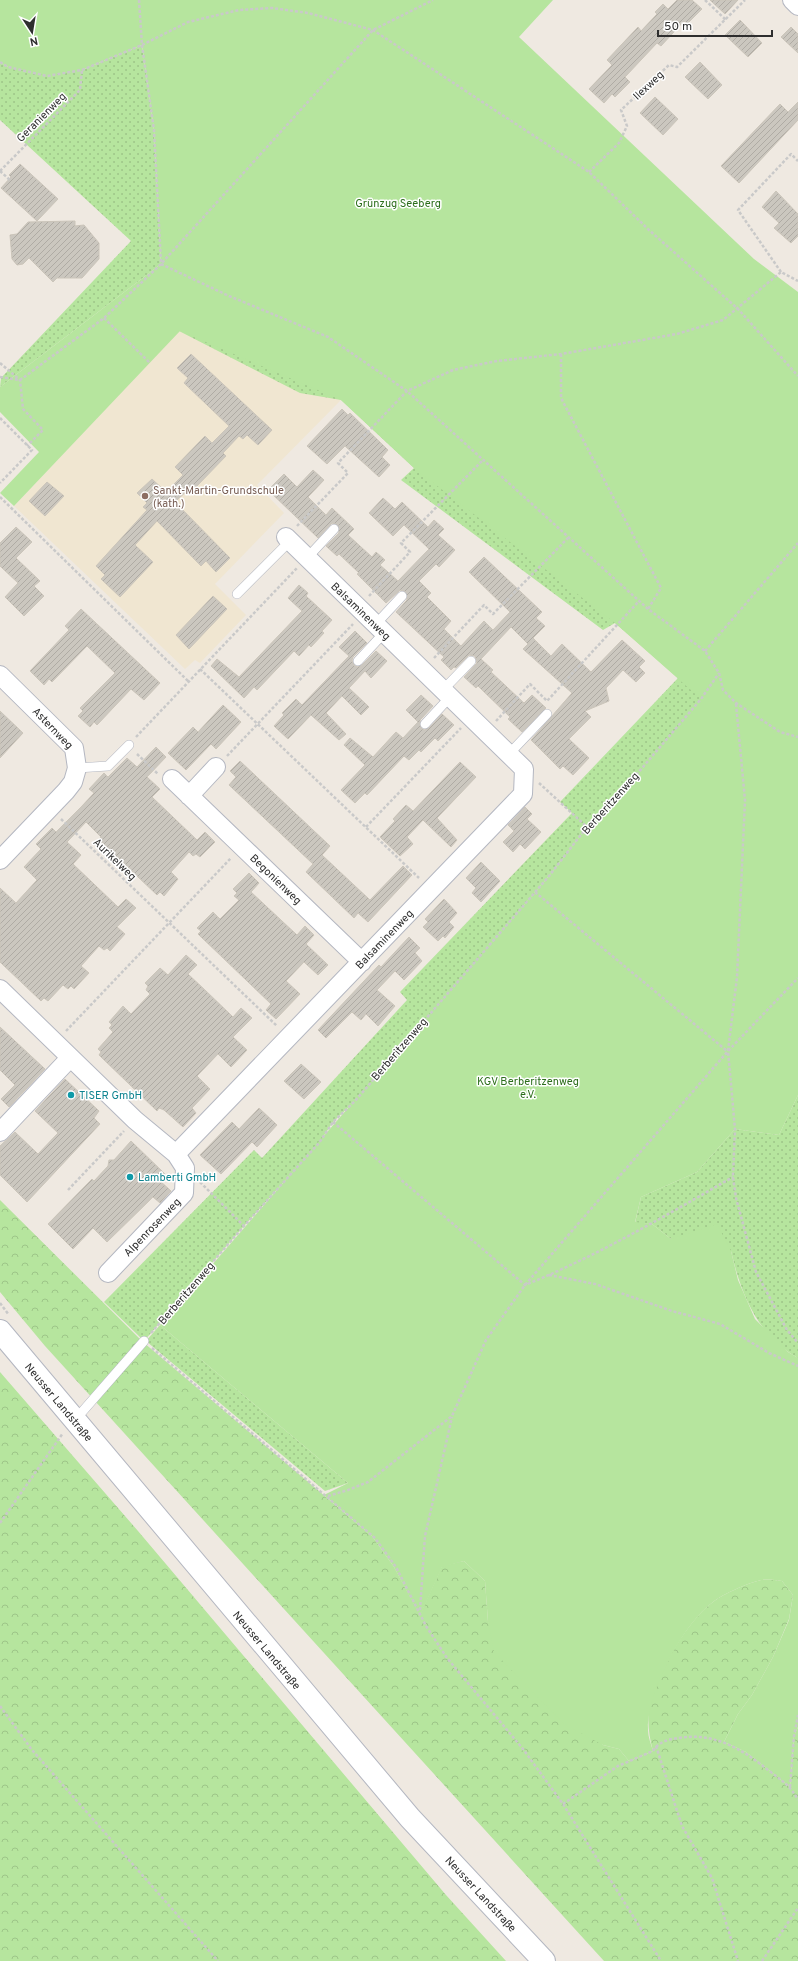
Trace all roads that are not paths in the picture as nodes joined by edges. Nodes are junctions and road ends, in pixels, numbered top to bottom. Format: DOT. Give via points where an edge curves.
graph roads {
  1 [pos="792,0"];
  2 [pos="798,6"];
  3 [pos="334,529"];
  4 [pos="288,539"];
  5 [pos="306,558"];
  6 [pos="237,594"];
  7 [pos="402,596"];
  8 [pos="370,620"];
  9 [pos="358,661"];
  10 [pos="471,661"];
  11 [pos="0,675"];
  12 [pos="446,694"];
  13 [pos="547,714"];
  14 [pos="425,724"];
  15 [pos="129,745"];
  16 [pos="509,754"];
  17 [pos="77,768"];
  18 [pos="216,768"];
  19 [pos="172,779"];
  20 [pos="189,796"];
  21 [pos="0,860"];
  22 [pos="362,962"];
  23 [pos="1,992"];
  24 [pos="70,1058"];
  25 [pos="0,1132"];
  26 [pos="180,1161"];
  27 [pos="108,1273"];
  28 [pos="0,1331"];
  29 [pos="144,1341"];
  30 [pos="74,1421"];
  31 [pos="544,1961"];
  1 -- 2 [label="street"];
  3 -- 5 [label="lane"];
  4 -- 5 [label="street, Balsaminenweg"];
  4 -- 6 [label="lane"];
  5 -- 8 [label="street, Balsaminenweg"];
  7 -- 8 [label="lane"];
  8 -- 9 [label="lane"];
  8 -- 12 [label="street, Balsaminenweg"];
  10 -- 12 [label="lane"];
  11 -- 17 [label="street, Asternweg" via="74,748"];
  12 -- 14 [label="lane"];
  12 -- 16 [label="street, Balsaminenweg"];
  13 -- 16 [label="lane"];
  15 -- 17 [label="lane" via="108,766"];
  16 -- 22 [label="street, Balsaminenweg" via="524,769 523,794"];
  17 -- 21 [label="street" via="73,782"];
  18 -- 20 [label="street"];
  19 -- 20 [label="street, Begonienweg"];
  20 -- 22 [label="street, Begonienweg"];
  22 -- 26 [label="street, Balsaminenweg" via="289,1037"];
  23 -- 24 [label="street"];
  24 -- 25 [label="street"];
  24 -- 26 [label="street"];
  26 -- 27 [label="street, Alpenrosenweg" via="184,1193"];
  28 -- 30 [label="main road, Neusser Landstraße"];
  29 -- 30 [label="lane"];
  30 -- 31 [label="main road, Neusser Landstraße" via="410,1818"];
}
